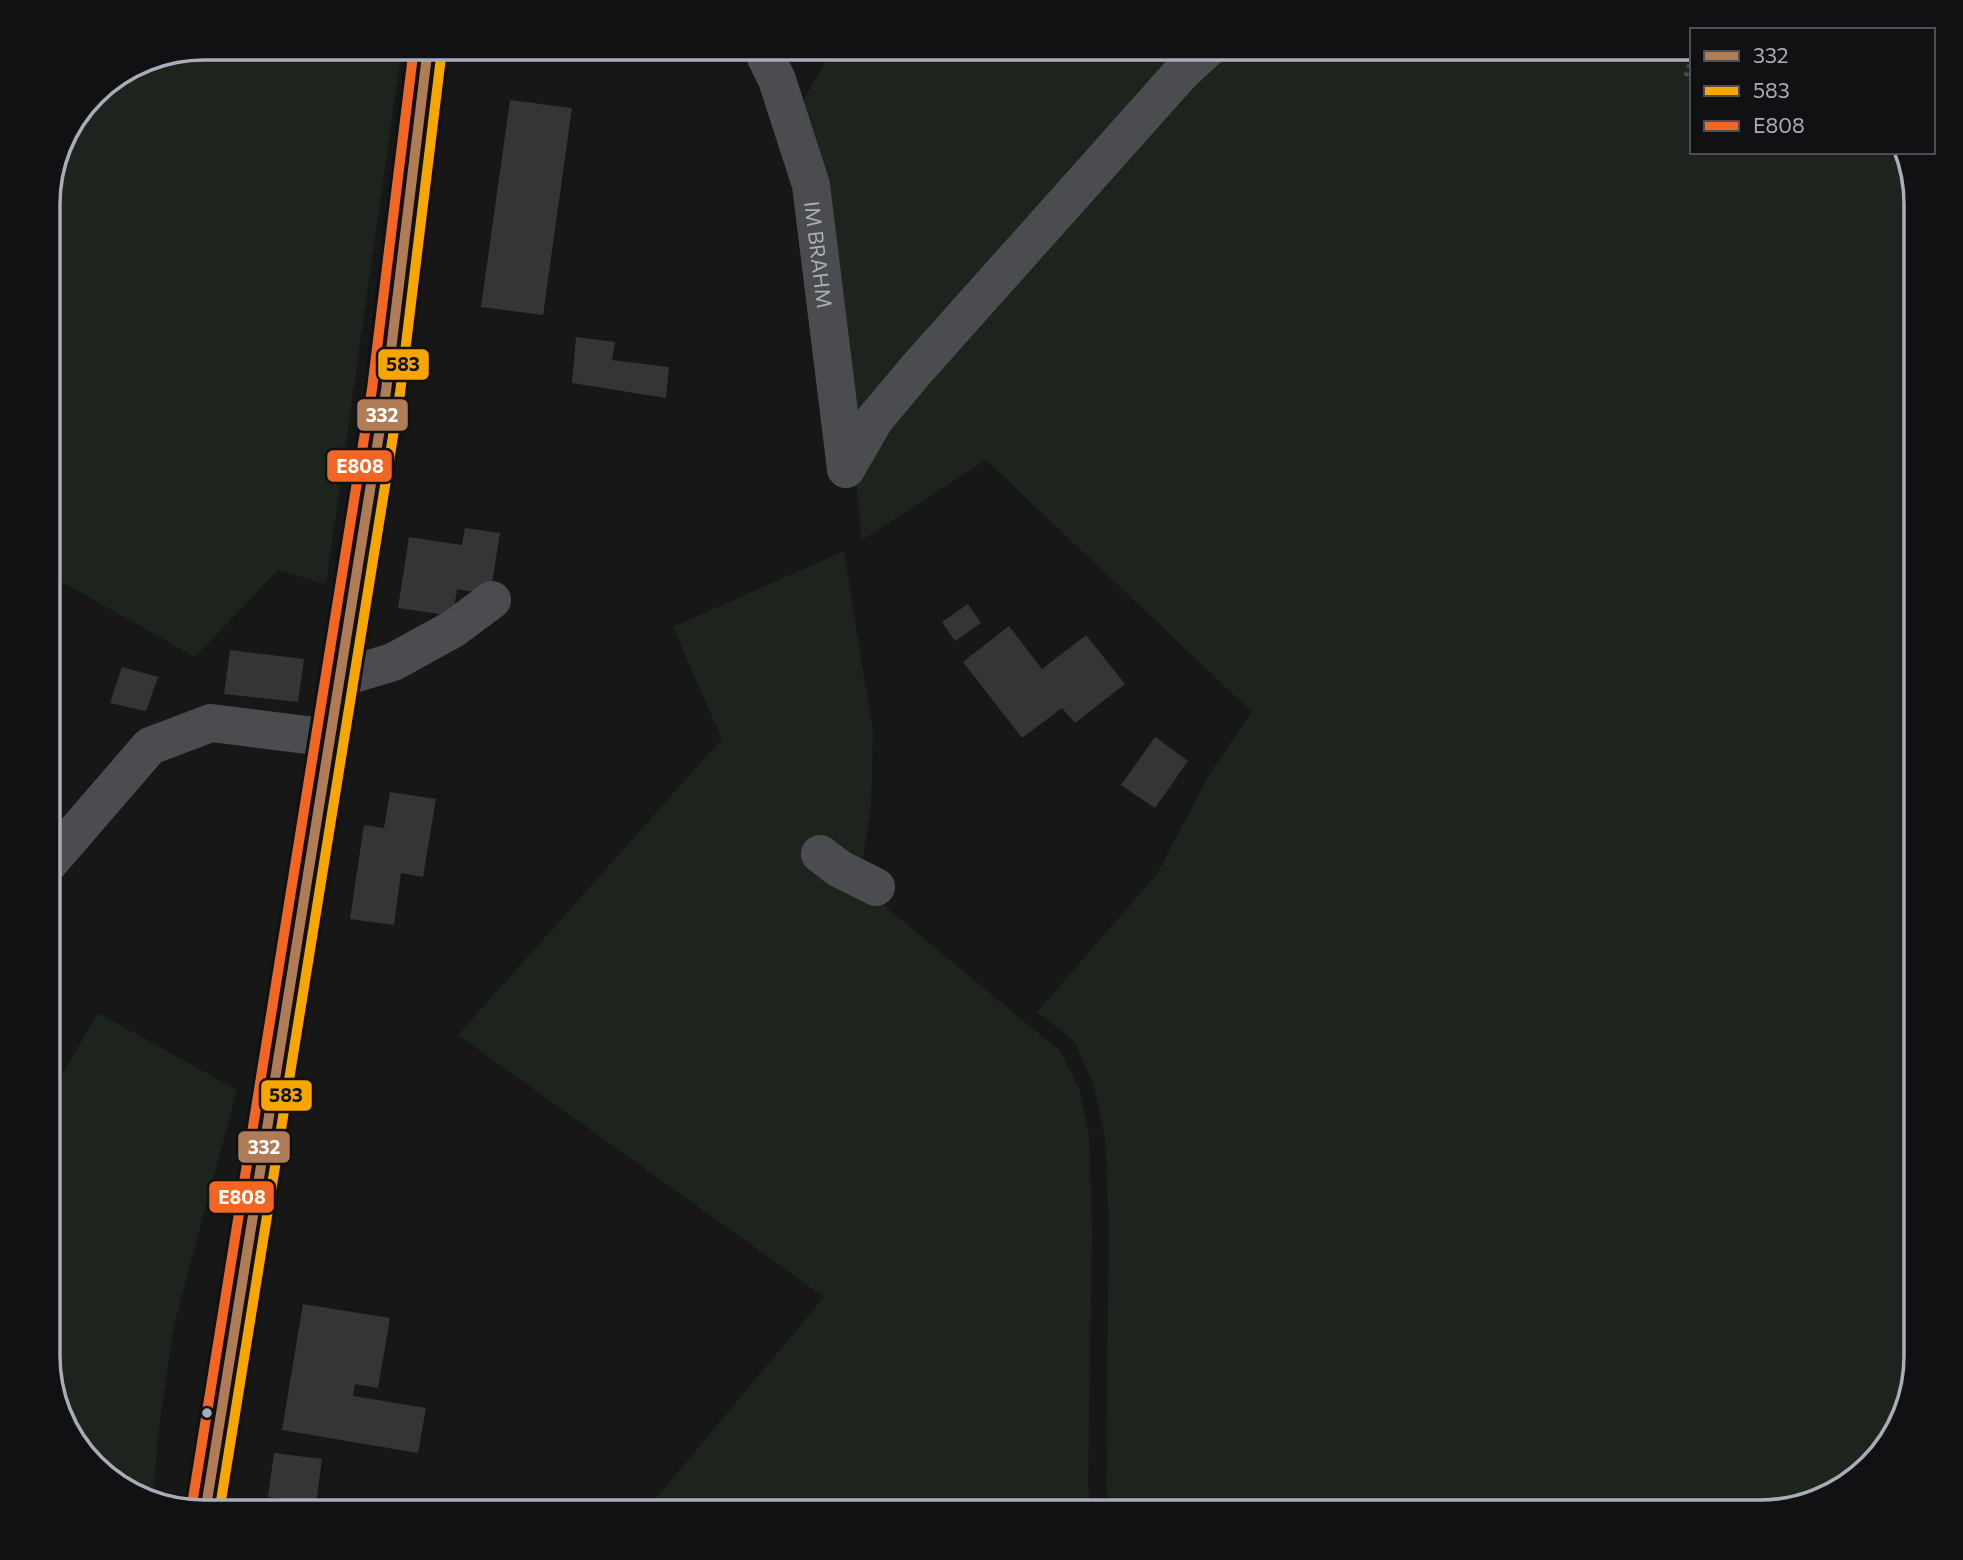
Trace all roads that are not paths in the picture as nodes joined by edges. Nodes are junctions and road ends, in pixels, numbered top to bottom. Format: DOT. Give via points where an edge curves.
graph roads {
  1 [pos="427,59"];
  2 [pos="767,59"];
  3 [pos="1196,59"];
  4 [pos="492,600"];
  5 [pos="340,678"];
  6 [pos="330,738"];
  7 [pos="60,850"];
  8 [pos="820,854"];
  9 [pos="876,887"];
  10 [pos="207,1500"];
  1 -- 5 [label="main road" via="386,391"];
  2 -- 3 [label="street, IM BRAHM" via="811,185 846,470 875,419 916,370"];
  4 -- 5 [label="street" via="453,629 393,662"];
  5 -- 6 [label="main road"];
  6 -- 7 [label="street" via="211,723 150,746"];
  6 -- 10 [label="main road"];
  8 -- 9 [label="street"];
}
